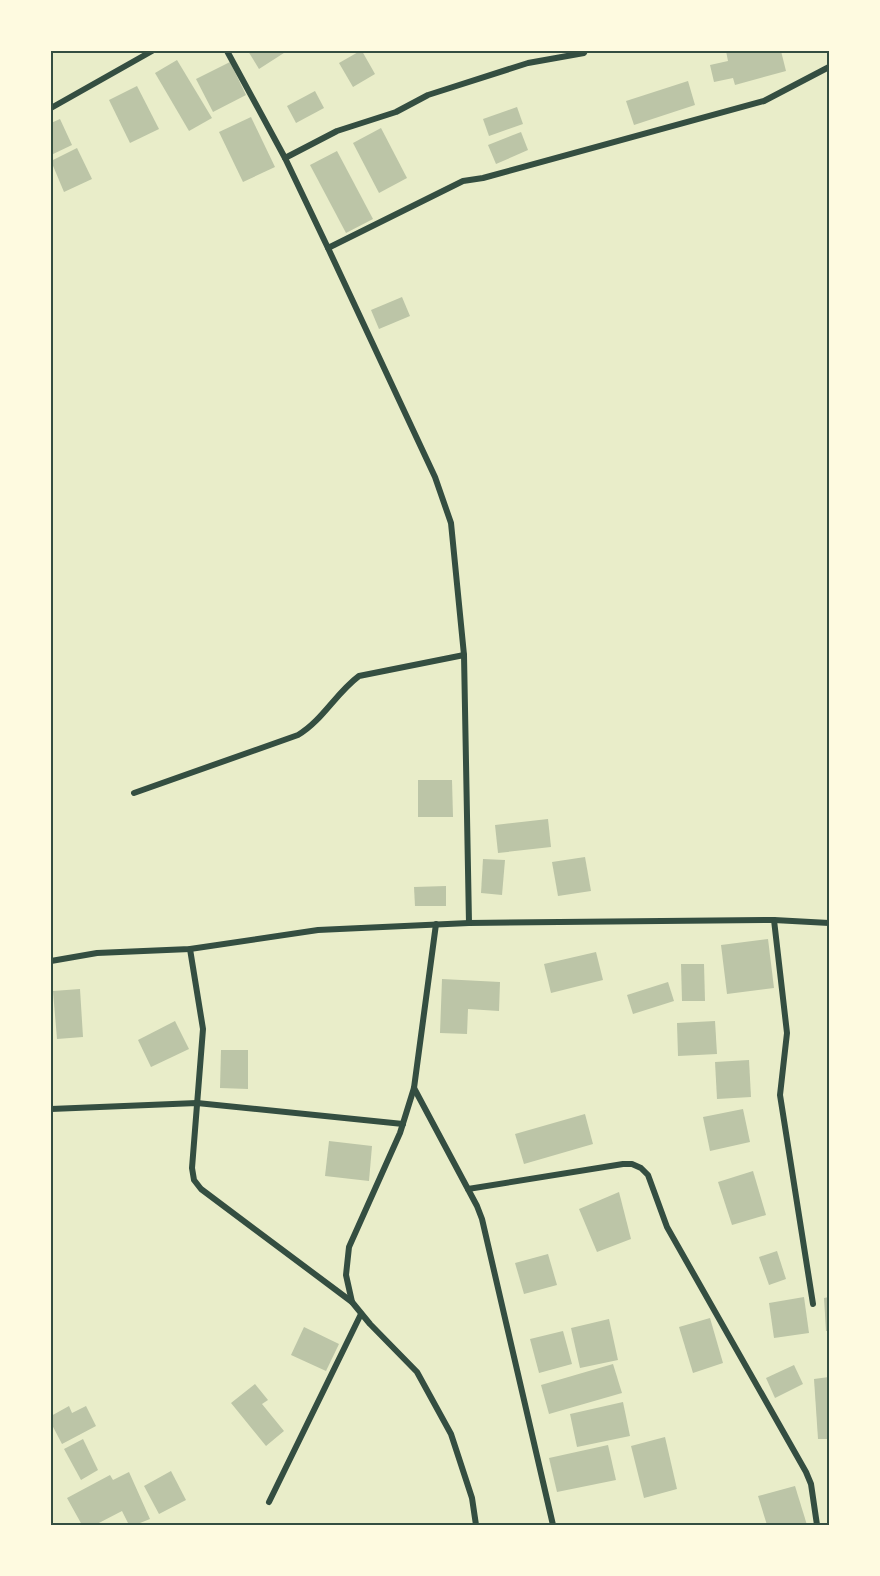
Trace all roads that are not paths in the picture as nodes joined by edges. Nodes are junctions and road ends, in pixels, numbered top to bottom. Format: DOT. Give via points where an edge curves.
graph roads {
  1 [pos="152,51"];
  2 [pos="227,51"];
  3 [pos="585,51"];
  4 [pos="829,67"];
  5 [pos="51,108"];
  6 [pos="285,158"];
  7 [pos="328,248"];
  8 [pos="464,655"];
  9 [pos="134,793"];
  10 [pos="774,920"];
  11 [pos="469,923"];
  12 [pos="829,923"];
  13 [pos="436,924"];
  14 [pos="190,949"];
  15 [pos="51,961"];
  16 [pos="414,1088"];
  17 [pos="197,1103"];
  18 [pos="51,1109"];
  19 [pos="403,1124"];
  20 [pos="468,1190"];
  21 [pos="352,1302"];
  22 [pos="813,1304"];
  23 [pos="361,1314"];
  24 [pos="269,1502"];
  25 [pos="476,1525"];
  26 [pos="553,1525"];
  27 [pos="817,1525"];
  1 -- 5 [label="street"];
  2 -- 6 [label="street"];
  3 -- 6 [label="street" via="528,63 428,95 396,112 337,131"];
  4 -- 7 [label="street" via="764,101 464,181"];
  6 -- 7 [label="street"];
  7 -- 8 [label="street" via="442,495 451,523"];
  8 -- 9 [label="street" via="359,676 310,728 298,735"];
  8 -- 11 [label="street"];
  10 -- 11 [label="street"];
  10 -- 12 [label="street"];
  10 -- 22 [label="street" via="787,1033 780,1095"];
  11 -- 13 [label="street"];
  13 -- 14 [label="street" via="318,930"];
  13 -- 16 [label="street"];
  14 -- 15 [label="street" via="97,953"];
  14 -- 17 [label="street" via="202,1029"];
  16 -- 19 [label="street"];
  16 -- 20 [label="street"];
  17 -- 18 [label="street"];
  17 -- 19 [label="street"];
  17 -- 21 [label="street" via="192,1168 201,1190"];
  19 -- 21 [label="street" via="349,1247 346,1275"];
  20 -- 26 [label="street" via="482,1219"];
  20 -- 27 [label="street" via="623,1164 641,1168 648,1175 667,1227 806,1472"];
  21 -- 23 [label="street"];
  23 -- 24 [label="street"];
  23 -- 25 [label="street" via="417,1372 451,1434 472,1498"];
}
